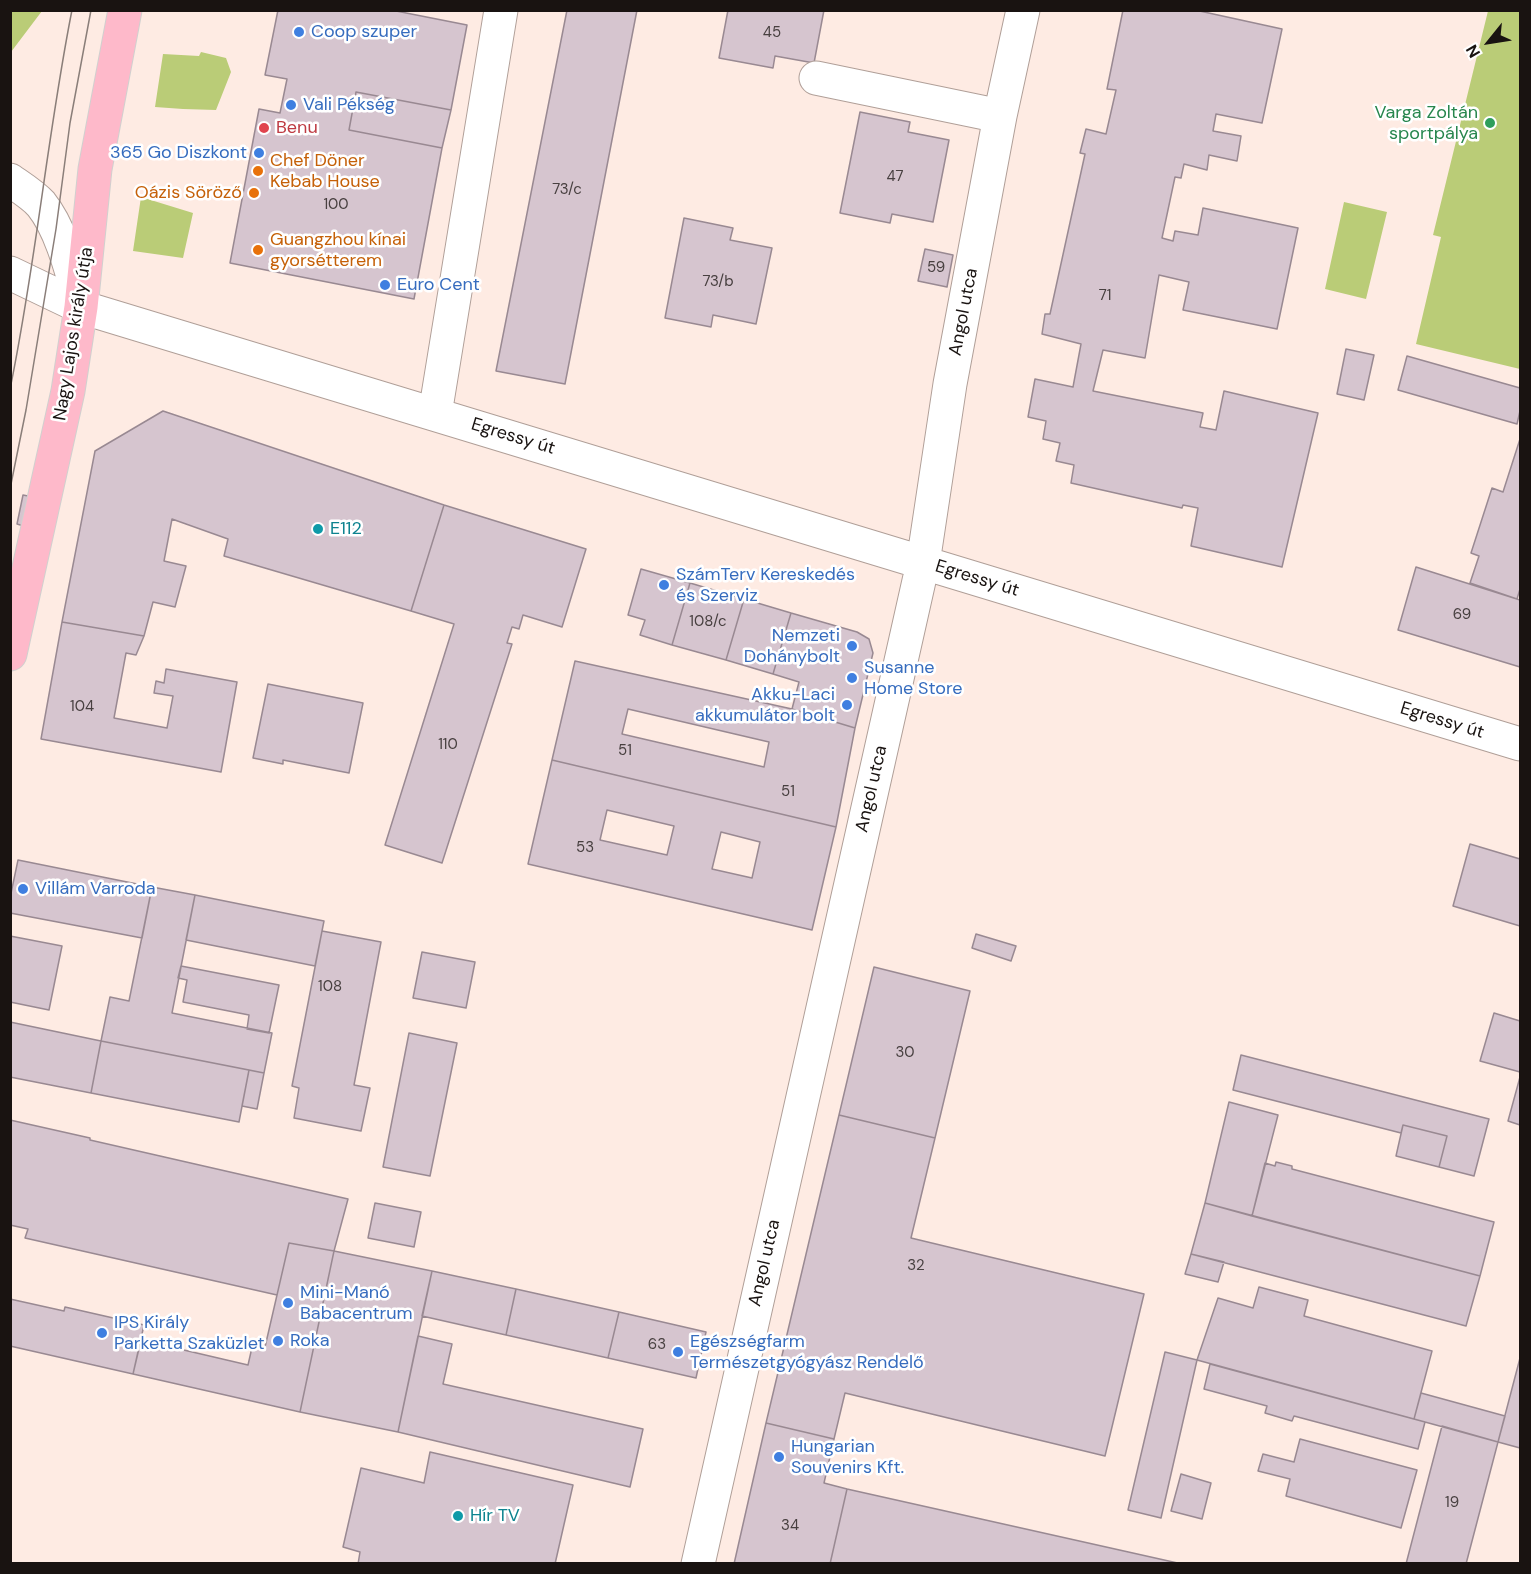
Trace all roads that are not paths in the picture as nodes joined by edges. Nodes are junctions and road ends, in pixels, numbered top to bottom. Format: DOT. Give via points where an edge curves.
graph roads {
  1 [pos="125,10"];
  2 [pos="501,10"];
  3 [pos="1023,10"];
  4 [pos="816,78"];
  5 [pos="1000,116"];
  6 [pos="10,180"];
  7 [pos="10,273"];
  8 [pos="81,307"];
  9 [pos="435,414"];
  10 [pos="923,563"];
  11 [pos="10,654"];
  12 [pos="1521,744"];
  13 [pos="698,1563"];
  1 -- 8 [label="main road, Nagy Lajos király útja" via="95,169"];
  2 -- 9 [label="street"];
  3 -- 5 [label="street, Angol utca"];
  4 -- 5 [label="street"];
  5 -- 10 [label="street, Angol utca" via="950,384"];
  6 -- 8 [label="street" via="40,203 56,229"];
  7 -- 8 [label="street, Egressy út"];
  8 -- 9 [label="street, Egressy út"];
  8 -- 11 [label="main road, Nagy Lajos király útja" via="68,391"];
  9 -- 10 [label="street, Egressy út"];
  10 -- 12 [label="street, Egressy út"];
  10 -- 13 [label="street, Angol utca"];
}
